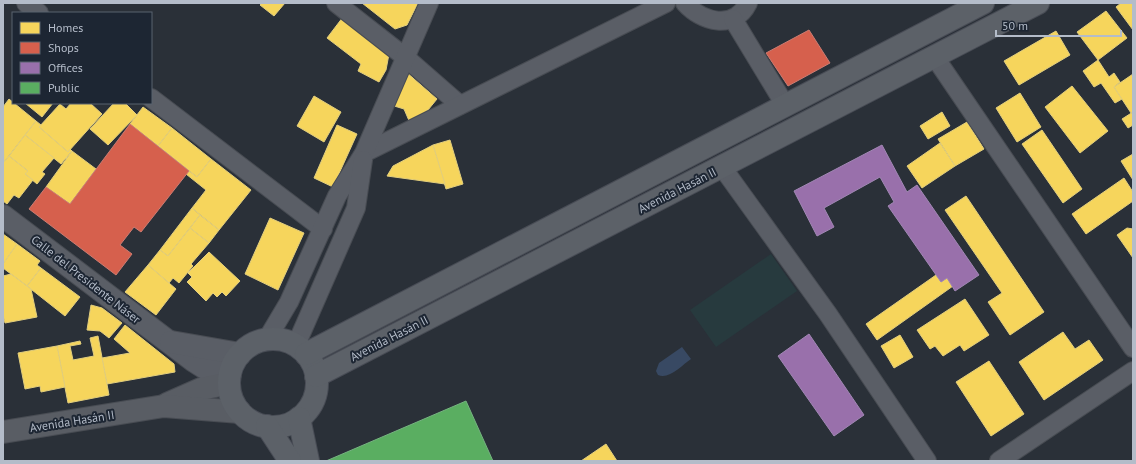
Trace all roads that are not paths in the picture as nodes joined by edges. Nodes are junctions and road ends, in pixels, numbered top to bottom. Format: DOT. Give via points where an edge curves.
graph roads {
  1 [pos="26,3"];
  2 [pos="336,3"];
  3 [pos="429,3"];
  4 [pos="666,3"];
  5 [pos="685,3"];
  6 [pos="748,3"];
  7 [pos="984,3"];
  8 [pos="1038,3"];
  9 [pos="38,12"];
  10 [pos="733,19"];
  11 [pos="934,56"];
  12 [pos="405,57"];
  13 [pos="152,99"];
  14 [pos="460,105"];
  15 [pos="786,105"];
  16 [pos="364,153"];
  17 [pos="722,166"];
  18 [pos="3,216"];
  19 [pos="323,229"];
  20 [pos="267,339"];
  21 [pos="169,342"];
  22 [pos="1133,348"];
  23 [pos="301,349"];
  24 [pos="240,354"];
  25 [pos="1133,371"];
  26 [pos="316,376"];
  27 [pos="230,379"];
  28 [pos="164,406"];
  29 [pos="240,412"];
  30 [pos="300,418"];
  31 [pos="267,426"];
  32 [pos="3,432"];
  33 [pos="290,461"];
  34 [pos="308,461"];
  35 [pos="927,461"];
  36 [pos="1000,461"];
  1 -- 9 [label="street"];
  2 -- 12 [label="street"];
  3 -- 12 [label="street"];
  4 -- 14 [label="street"];
  5 -- 10 [label="street" via="702,17 718,21"];
  6 -- 10 [label="street" via="740,15"];
  7 -- 15 [label="main road, Avenida Hasán II"];
  8 -- 11 [label="main road, Avenida Hasán II"];
  10 -- 15 [label="street"];
  11 -- 17 [label="main road, Avenida Hasán II"];
  11 -- 22 [label="street"];
  12 -- 14 [label="street"];
  12 -- 16 [label="street"];
  13 -- 19 [label="street"];
  14 -- 16 [label="street"];
  15 -- 23 [label="main road, Avenida Hasán II" via="710,146"];
  16 -- 19 [label="street" via="337,196"];
  16 -- 23 [label="street" via="356,208"];
  17 -- 26 [label="main road, Avenida Hasán II"];
  17 -- 35 [label="street" via="828,314"];
  18 -- 21 [label="street, Calle del Presidente Náser"];
  19 -- 20 [label="street" via="289,302"];
  20 -- 23 [label="main road" via="277,339"];
  20 -- 24 [label="main road" via="248,347"];
  21 -- 24 [label="street, Calle del Presidente Náser"];
  21 -- 27 [label="street, Calle del Presidente Náser" via="205,368"];
  23 -- 26 [label="main road" via="313,364"];
  24 -- 27 [label="main road" via="234,363"];
  25 -- 36 [label="street"];
  26 -- 30 [label="main road" via="317,388 314,399"];
  27 -- 28 [label="main road, Avenida Hasán II"];
  27 -- 29 [label="main road" via="234,403"];
  28 -- 29 [label="main road, Avenida Hasán II"];
  28 -- 32 [label="main road, Avenida Hasán II"];
  29 -- 31 [label="main road" via="257,424"];
  30 -- 31 [label="main road" via="278,426"];
  30 -- 34 [label="main road"];
  31 -- 33 [label="main road"];
}
